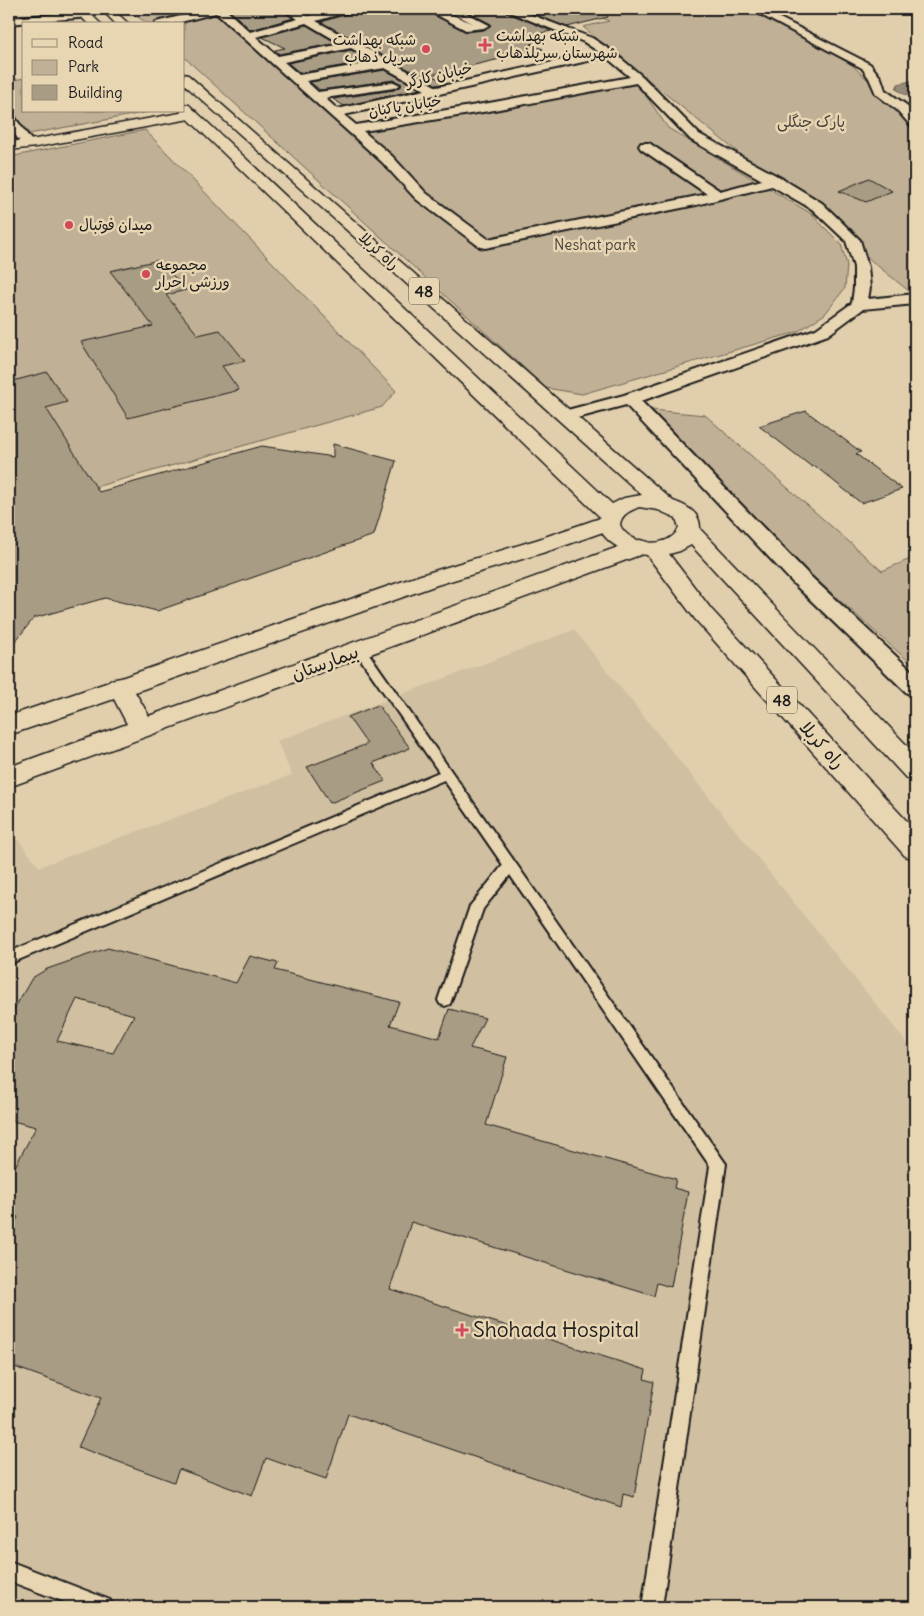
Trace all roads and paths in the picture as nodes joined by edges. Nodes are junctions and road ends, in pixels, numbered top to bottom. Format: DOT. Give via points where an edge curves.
graph roads {
  1 [pos="106,9"];
  2 [pos="219,9"];
  3 [pos="287,9"];
  4 [pos="346,9"];
  5 [pos="430,9"];
  6 [pos="450,9"];
  7 [pos="507,9"];
  8 [pos="756,9"];
  9 [pos="82,12"];
  10 [pos="527,12"];
  11 [pos="308,20"];
  12 [pos="9,22"];
  13 [pos="93,22"];
  14 [pos="121,22"];
  15 [pos="168,22"];
  16 [pos="249,36"];
  17 [pos="352,45"];
  18 [pos="608,53"];
  19 [pos="275,60"];
  20 [pos="386,64"];
  21 [pos="185,79"];
  22 [pos="297,79"];
  23 [pos="639,79"];
  24 [pos="419,82"];
  25 [pos="436,91"];
  26 [pos="315,96"];
  27 [pos="183,112"];
  28 [pos="184,112"];
  29 [pos="335,114"];
  30 [pos="9,118"];
  31 [pos="915,124"];
  32 [pos="353,129"];
  33 [pos="26,142"];
  34 [pos="9,146"];
  35 [pos="645,146"];
  36 [pos="776,181"];
  37 [pos="718,196"];
  38 [pos="915,299"];
  39 [pos="860,305"];
  40 [pos="630,399"];
  41 [pos="566,416"];
  42 [pos="664,503"];
  43 [pos="610,518"];
  44 [pos="689,530"];
  45 [pos="647,548"];
  46 [pos="361,650"];
  47 [pos="120,686"];
  48 [pos="915,687"];
  49 [pos="9,726"];
  50 [pos="143,729"];
  51 [pos="915,771"];
  52 [pos="447,774"];
  53 [pos="9,777"];
  54 [pos="915,848"];
  55 [pos="510,866"];
  56 [pos="9,958"];
  57 [pos="444,1000"];
  58 [pos="9,1571"];
  59 [pos="103,1607"];
  60 [pos="652,1607"];
  1 -- 14 [label="main road"];
  2 -- 15 [label="street"];
  2 -- 16 [label="street, خیابان پاکبان"];
  3 -- 11 [label="street"];
  4 -- 11 [label="street"];
  5 -- 6 [label="street" via="470,28 484,25"];
  7 -- 10 [label="street" via="519,15"];
  8 -- 31 [label="street" via="866,66 880,92 901,106"];
  9 -- 12 [label="street"];
  9 -- 13 [label="main road"];
  10 -- 18 [label="street" via="588,40"];
  11 -- 16 [label="street"];
  11 -- 17 [label="street"];
  16 -- 19 [label="street, خیابان پاکبان"];
  17 -- 19 [label="street"];
  17 -- 20 [label="street"];
  18 -- 23 [label="street"];
  18 -- 25 [label="street, خیابان کارگر"];
  19 -- 22 [label="street, خیابان پاکبان"];
  20 -- 22 [label="street"];
  20 -- 24 [label="street"];
  21 -- 41 [label="main road, راه کربلا / 48"];
  22 -- 26 [label="street, خیابان پاکبان"];
  23 -- 32 [label="street, خیابان پاکبان"];
  23 -- 36 [label="street" via="695,136"];
  24 -- 25 [label="street"];
  24 -- 26 [label="street"];
  25 -- 29 [label="street, خیابان کارگر"];
  26 -- 29 [label="street, خیابان پاکبان"];
  27 -- 33 [label="main road" via="184,116 36,144"];
  28 -- 43 [label="main road, راه کربلا / 48"];
  29 -- 32 [label="street, خیابان پاکبان"];
  30 -- 33 [label="street"];
  32 -- 37 [label="street" via="421,196 485,244"];
  33 -- 34 [label="main road"];
  35 -- 37 [label="street"];
  36 -- 37 [label="street"];
  36 -- 39 [label="street" via="817,206 852,240 861,267"];
  38 -- 39 [label="street"];
  39 -- 40 [label="street" via="822,332"];
  40 -- 41 [label="street"];
  40 -- 48 [label="street" via="801,579"];
  41 -- 42 [label="main road, راه کربلا / 48"];
  42 -- 43 [label="main road" via="626,504 617,508"];
  42 -- 44 [label="main road, 48" via="684,514"];
  43 -- 45 [label="main road, 48" via="611,530 618,538"];
  43 -- 47 [label="main road" via="547,544 419,583"];
  44 -- 45 [label="main road" via="678,543"];
  44 -- 51 [label="main road, 48"];
  45 -- 46 [label="main road, بیمارستان"];
  45 -- 54 [label="main road, راه کربلا / 48"];
  46 -- 50 [label="main road, بیمارستان"];
  46 -- 52 [label="lane"];
  47 -- 49 [label="main road"];
  47 -- 50 [label="main road"];
  50 -- 53 [label="main road, بیمارستان"];
  52 -- 55 [label="lane"];
  52 -- 56 [label="lane"];
  55 -- 57 [label="lane" via="477,906"];
  55 -- 60 [label="lane" via="718,1164"];
  58 -- 59 [label="lane"];
}
